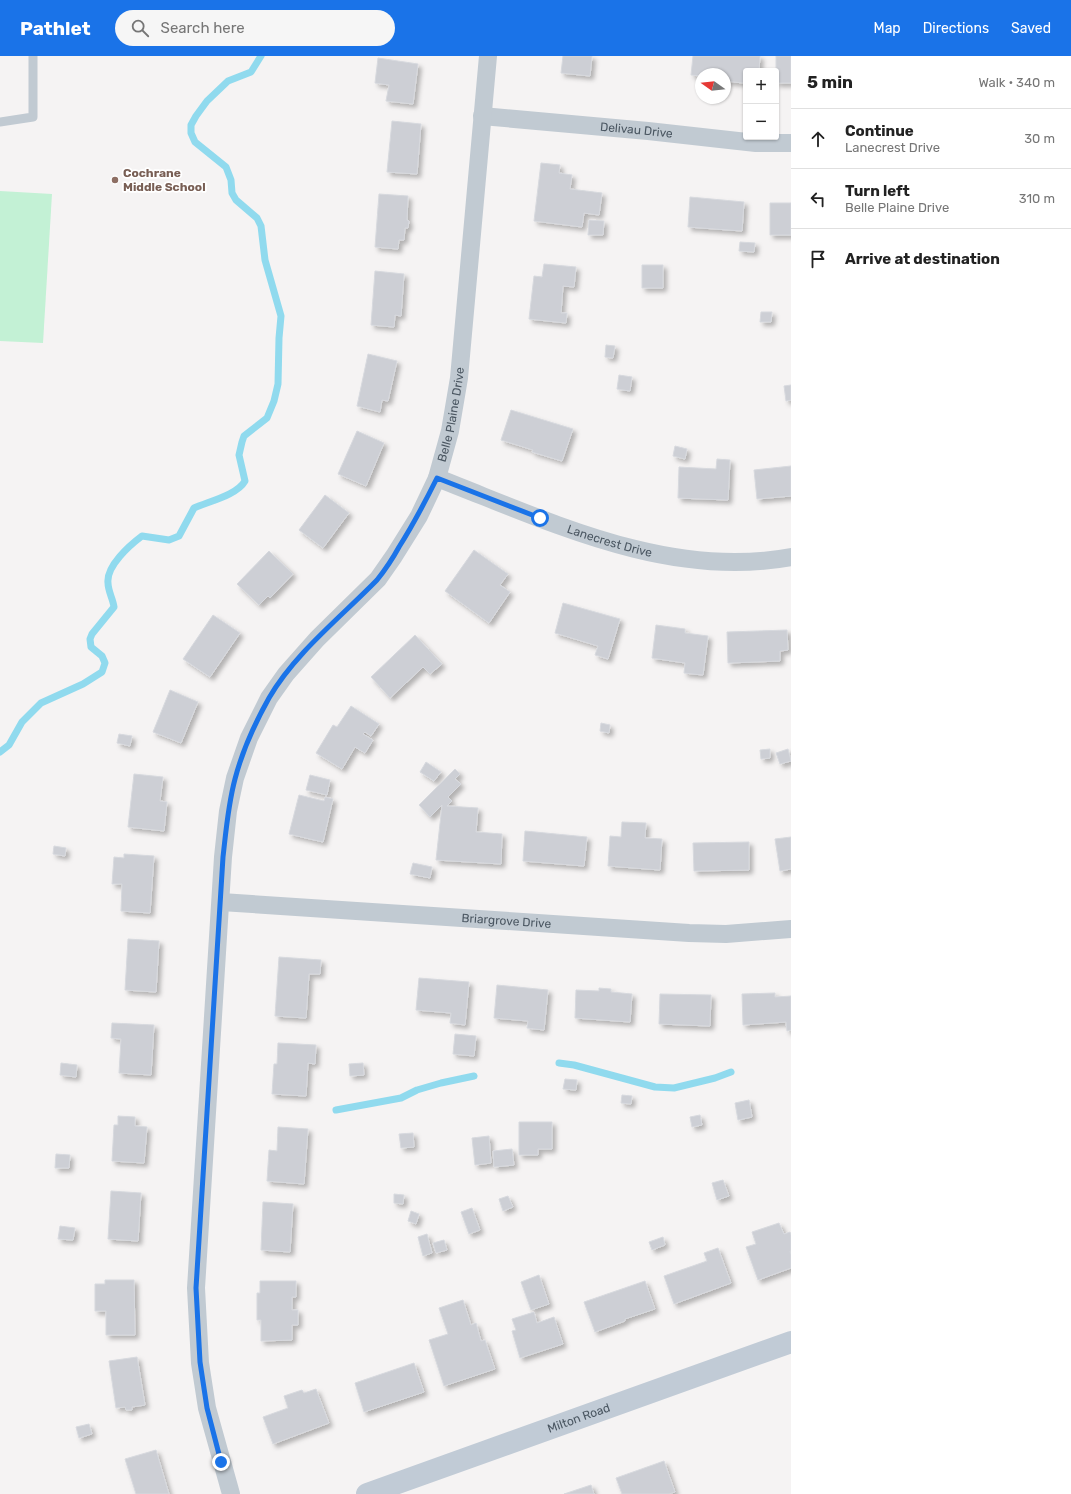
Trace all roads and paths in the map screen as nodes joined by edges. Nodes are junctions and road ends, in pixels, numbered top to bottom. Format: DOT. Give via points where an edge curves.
graph roads {
  1 [pos="33,56"];
  2 [pos="488,56"];
  3 [pos="482,116"];
  4 [pos="0,122"];
  5 [pos="791,143"];
  6 [pos="437,478"];
  7 [pos="791,557"];
  8 [pos="221,902"];
  9 [pos="791,929"];
  10 [pos="791,1342"];
  11 [pos="395,1489"];
  12 [pos="231,1494"];
  13 [pos="367,1494"];
  1 -- 4 [label="lane" via="33,117"];
  2 -- 3 [label="street, Belle Plaine Drive"];
  3 -- 5 [label="street, Delivau Drive" via="756,143"];
  3 -- 6 [label="street, Belle Plaine Drive" via="459,378 450,431"];
  6 -- 7 [label="street, Lanecrest Drive" via="609,543 647,553 688,560 738,562"];
  6 -- 8 [label="street, Belle Plaine Drive" via="419,516 378,578 317,639 269,698 235,778 228,811"];
  8 -- 9 [label="street, Briargrove Drive" via="689,934"];
  8 -- 12 [label="street, Belle Plaine Drive" via="196,1288 200,1362 207,1408"];
  10 -- 11 [label="street, Milton Road"];
  11 -- 13 [label="street, Milton Road"];
}
